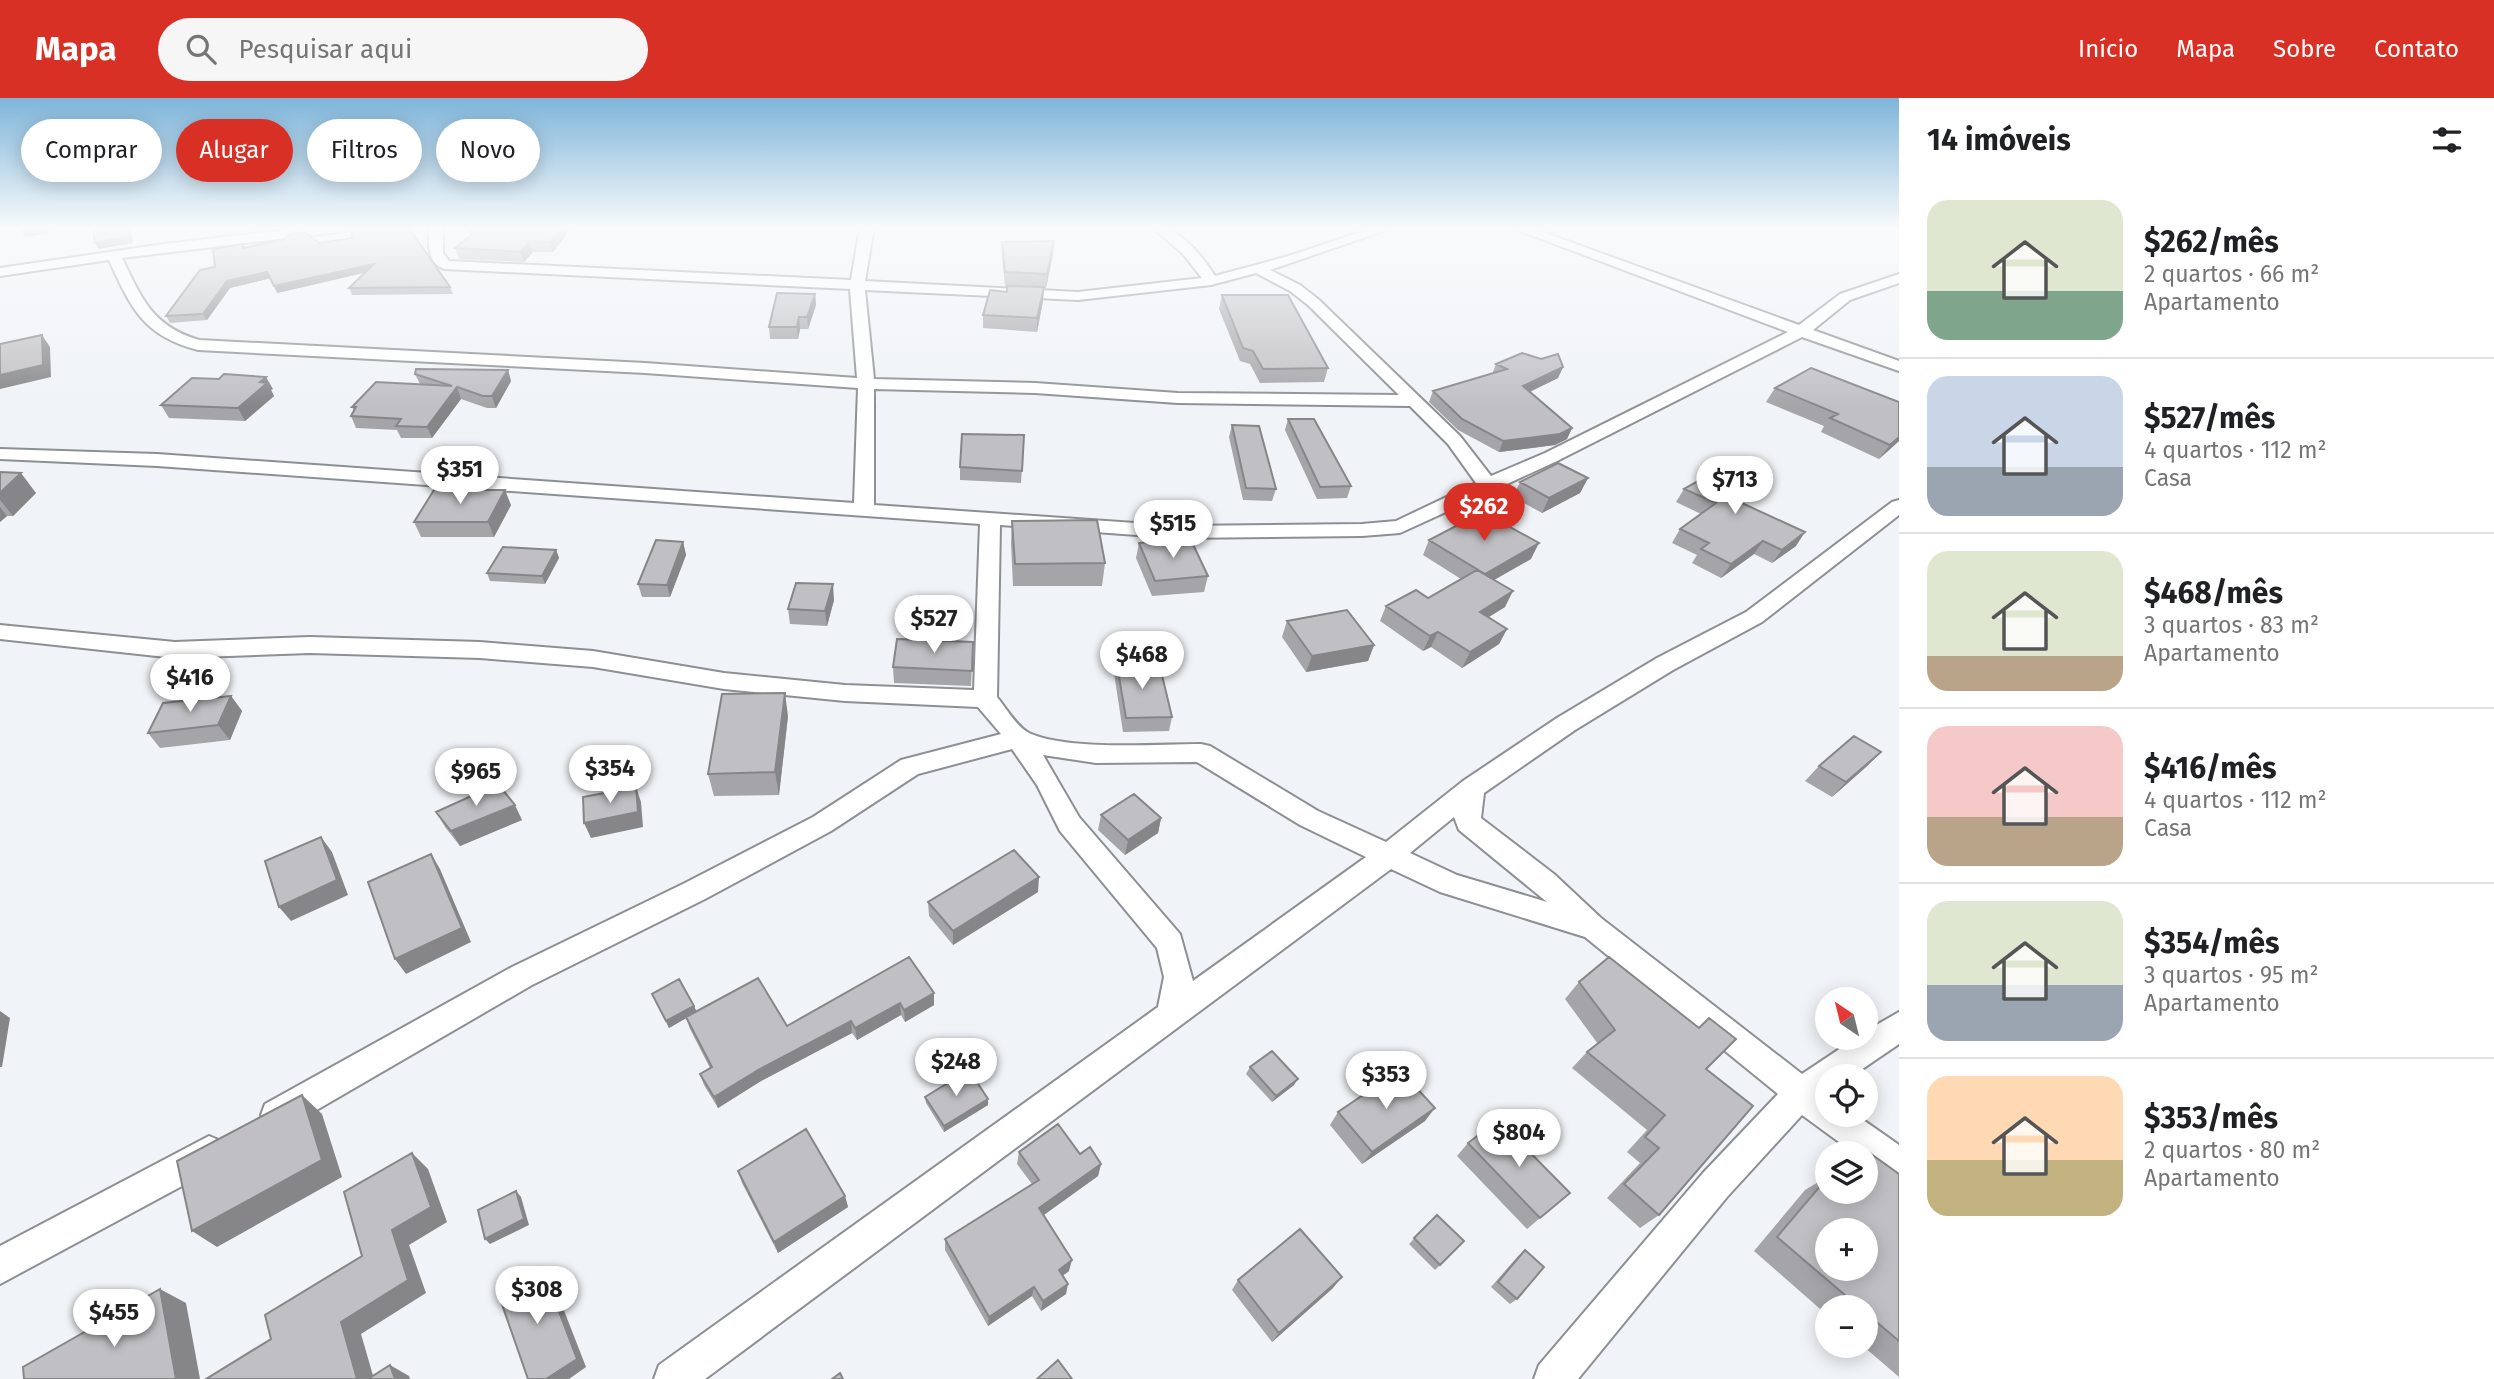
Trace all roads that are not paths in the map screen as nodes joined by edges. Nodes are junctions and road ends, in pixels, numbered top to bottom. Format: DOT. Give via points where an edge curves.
graph roads {
  1 [pos="129,287"];
  2 [pos="857,287"];
  3 [pos="893,287"];
  4 [pos="1160,287"];
  5 [pos="1288,287"];
  6 [pos="1680,287"];
  7 [pos="1874,287"];
  8 [pos="1802,331"];
  9 [pos="1899,366"];
  10 [pos="866,384"];
  11 [pos="1414,401"];
  12 [pos="0,454"];
  13 [pos="1488,485"];
  14 [pos="1899,506"];
  15 [pos="864,510"];
  16 [pos="990,519"];
  17 [pos="0,632"];
  18 [pos="985,699"];
  19 [pos="1018,738"];
  20 [pos="1472,788"];
  21 [pos="1389,855"];
  22 [pos="1594,928"];
  23 [pos="1172,1013"];
  24 [pos="1899,1026"];
  25 [pos="1861,1064"];
  26 [pos="1815,1105"];
  27 [pos="1815,1109"];
  28 [pos="1845,1127"];
  29 [pos="1899,1166"];
  30 [pos="0,1266"];
  31 [pos="673,1379"];
  32 [pos="1553,1379"];
  1 -- 10 [label="street" via="156,328 173,339 198,345"];
  2 -- 10 [label="street"];
  3 -- 4 [label="street" via="1078,296"];
  5 -- 11 [label="street" via="1313,302"];
  6 -- 8 [label="street"];
  7 -- 8 [label="street" via="1845,297"];
  8 -- 9 [label="street"];
  8 -- 13 [label="street"];
  10 -- 11 [label="street" via="1035,388 1178,398"];
  10 -- 15 [label="street"];
  11 -- 13 [label="street" via="1454,440"];
  12 -- 15 [label="street" via="171,461"];
  13 -- 16 [label="street" via="1400,527 1362,530 1178,532"];
  14 -- 20 [label="street" via="1754,617 1566,724"];
  15 -- 16 [label="street"];
  16 -- 18 [label="street"];
  17 -- 18 [label="street" via="175,650 310,645 480,650 593,659 724,681 845,693"];
  18 -- 19 [label="street"];
  19 -- 21 [label="street" via="1096,754 1201,753 1309,818"];
  19 -- 23 [label="street" via="1047,780 1069,824 1170,943 1179,977"];
  19 -- 30 [label="street" via="910,767 822,824 522,976"];
  20 -- 21 [label="street"];
  20 -- 22 [label="street" via="1468,823"];
  21 -- 22 [label="street" via="1450,884"];
  21 -- 23 [label="street"];
  22 -- 26 [label="street"];
  23 -- 31 [label="street"];
  24 -- 25 [label="street"];
  27 -- 32 [label="street" via="1715,1185"];
  28 -- 29 [label="street"];
}
